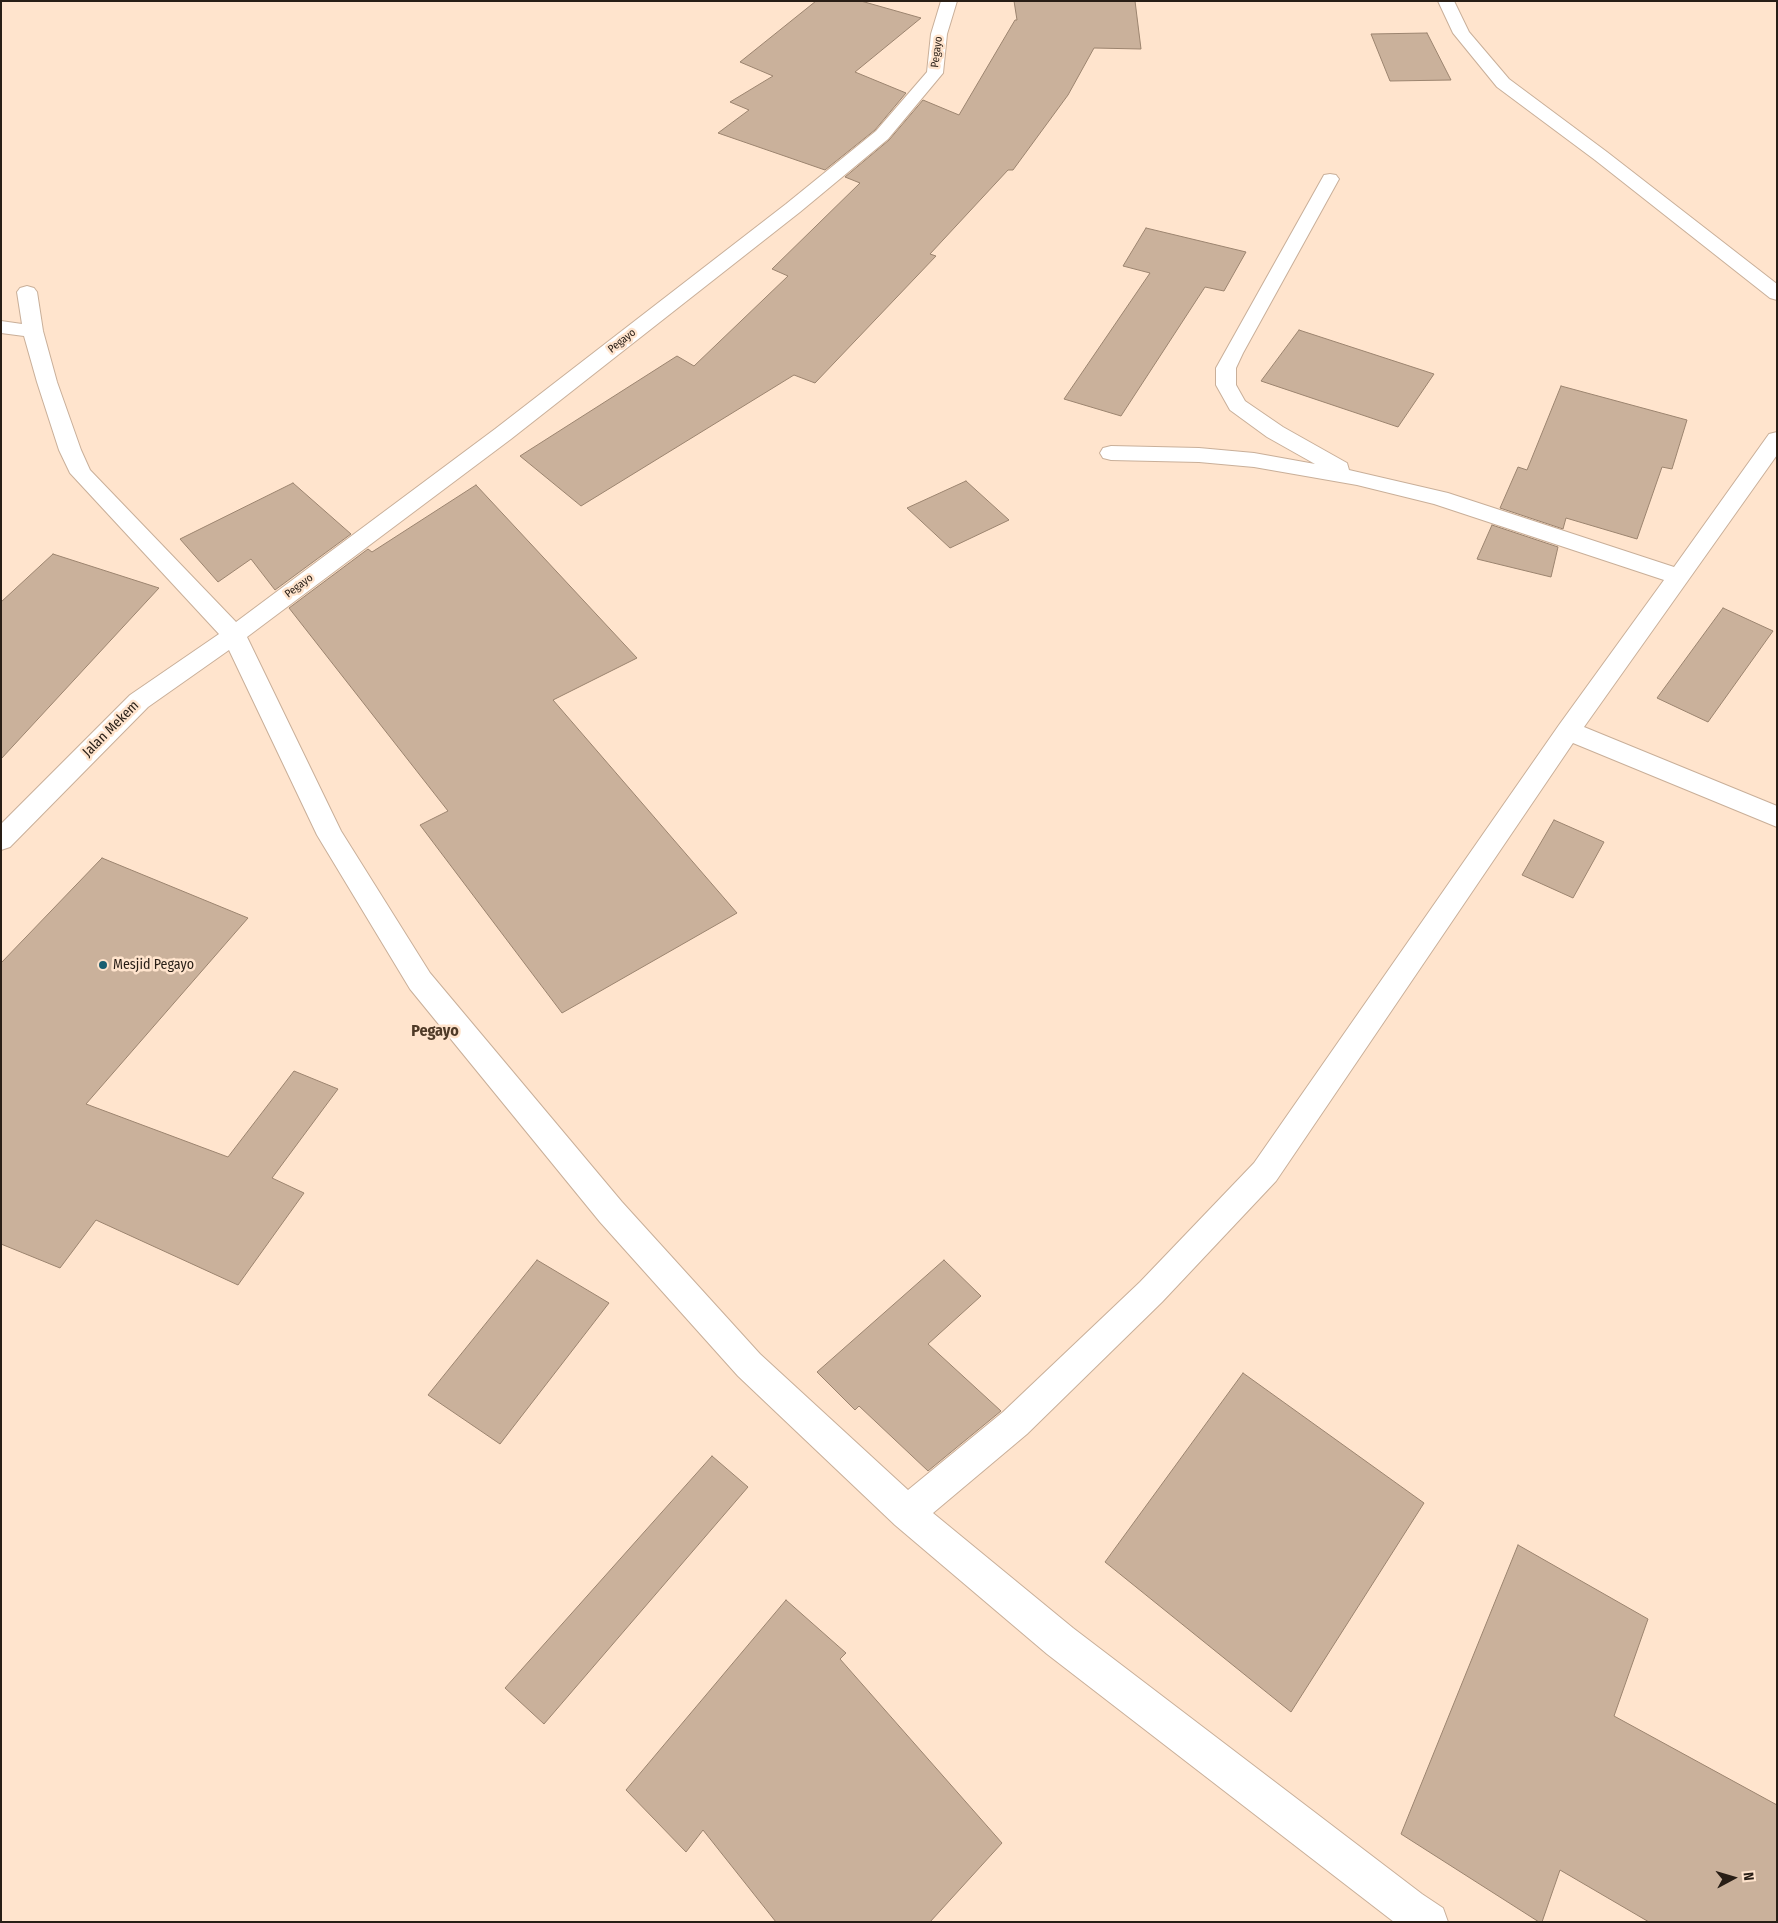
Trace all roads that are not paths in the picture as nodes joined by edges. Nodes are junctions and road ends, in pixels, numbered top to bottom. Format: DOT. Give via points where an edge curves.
graph roads {
  1 [pos="949,1"];
  2 [pos="1446,1"];
  3 [pos="1330,179"];
  4 [pos="27,292"];
  5 [pos="1777,294"];
  6 [pos="1,327"];
  7 [pos="33,331"];
  8 [pos="1777,439"];
  9 [pos="1111,453"];
  10 [pos="1357,478"];
  11 [pos="1678,576"];
  12 [pos="234,635"];
  13 [pos="1568,731"];
  14 [pos="1777,817"];
  15 [pos="1,840"];
  16 [pos="907,1513"];
  17 [pos="1413,1917"];
  1 -- 12 [label="street, Pegayo" via="939,34 935,73 882,135 503,434"];
  2 -- 5 [label="street" via="1461,33 1503,82"];
  3 -- 10 [label="street" via="1226,368 1226,384 1237,405 1275,432"];
  4 -- 7 [label="street"];
  6 -- 7 [label="street"];
  7 -- 12 [label="street" via="47,382 81,473"];
  8 -- 11 [label="street"];
  9 -- 10 [label="street" via="1254,460"];
  10 -- 11 [label="street" via="1440,498"];
  11 -- 13 [label="street"];
  12 -- 15 [label="street, Jalan Mekem" via="139,701"];
  12 -- 16 [label="street" via="330,835 420,981 611,1212 749,1366"];
  13 -- 14 [label="street"];
  13 -- 16 [label="street" via="1265,1172 1151,1292 1015,1423"];
  16 -- 17 [label="street" via="1060,1641"];
}
